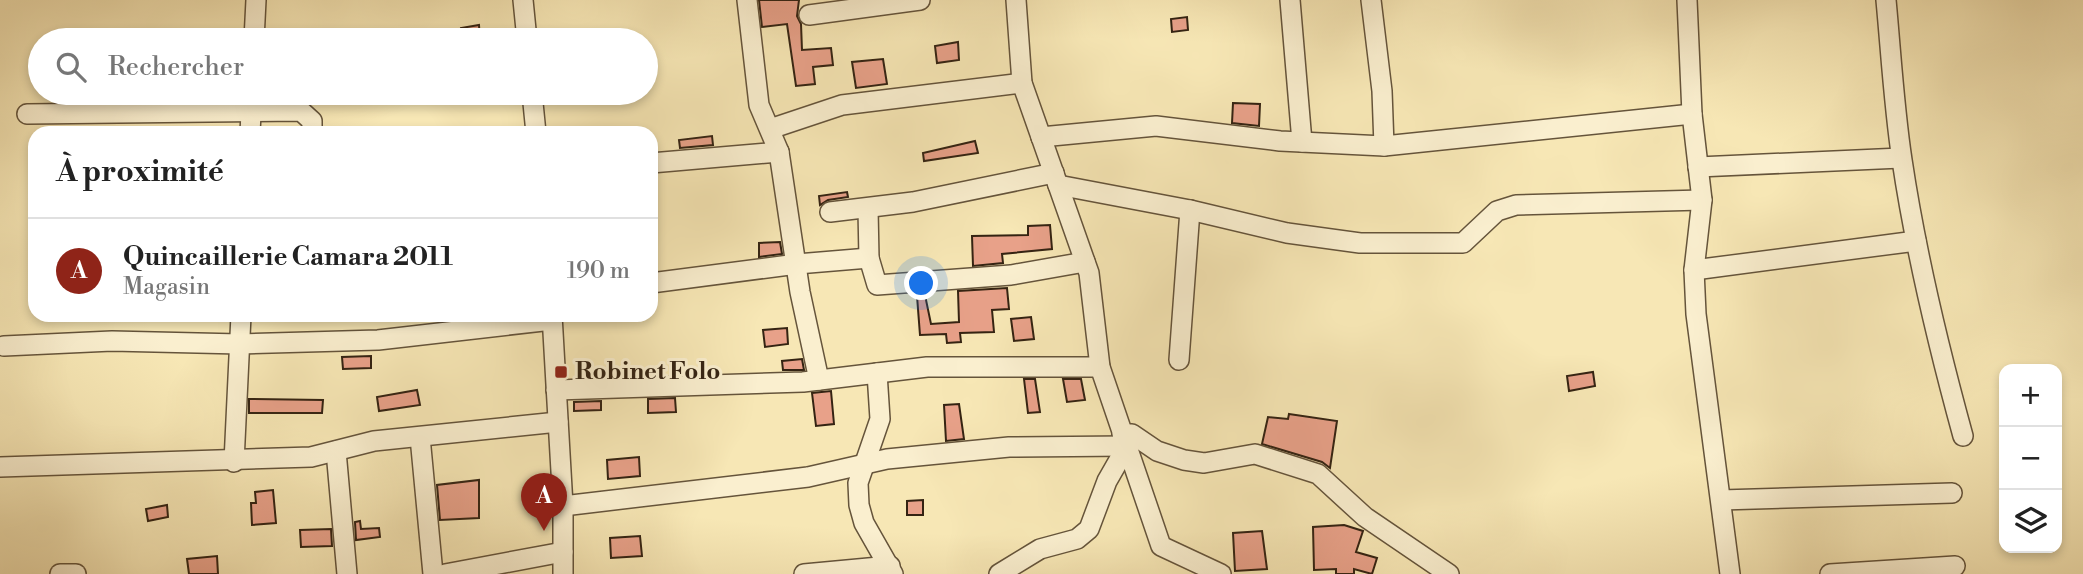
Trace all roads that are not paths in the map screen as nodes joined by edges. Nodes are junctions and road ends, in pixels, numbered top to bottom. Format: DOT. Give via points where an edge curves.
graph roads {
  1 [pos="256,0"];
  2 [pos="523,0"];
  3 [pos="747,0"];
  4 [pos="920,0"];
  5 [pos="1016,0"];
  6 [pos="1290,0"];
  7 [pos="1371,0"];
  8 [pos="1687,0"];
  9 [pos="1886,0"];
  10 [pos="809,15"];
  11 [pos="255,28"];
  12 [pos="526,28"];
  13 [pos="1022,83"];
  14 [pos="210,105"];
  15 [pos="251,105"];
  16 [pos="264,105"];
  17 [pos="533,105"];
  18 [pos="27,114"];
  19 [pos="1692,114"];
  20 [pos="250,126"];
  21 [pos="312,126"];
  22 [pos="535,126"];
  23 [pos="769,129"];
  24 [pos="1041,137"];
  25 [pos="1302,142"];
  26 [pos="1384,146"];
  27 [pos="779,152"];
  28 [pos="1901,158"];
  29 [pos="658,162"];
  30 [pos="1698,167"];
  31 [pos="1056,179"];
  32 [pos="1702,200"];
  33 [pos="868,209"];
  34 [pos="1190,210"];
  35 [pos="830,212"];
  36 [pos="1916,242"];
  37 [pos="869,258"];
  38 [pos="1085,262"];
  39 [pos="797,264"];
  40 [pos="1694,270"];
  41 [pos="658,282"];
  42 [pos="241,322"];
  43 [pos="522,322"];
  44 [pos="552,322"];
  45 [pos="240,344"];
  46 [pos="4,346"];
  47 [pos="1179,359"];
  48 [pos="1100,367"];
  49 [pos="877,373"];
  50 [pos="819,380"];
  51 [pos="556,390"];
  52 [pos="558,422"];
  53 [pos="1963,436"];
  54 [pos="420,437"];
  55 [pos="1125,440"];
  56 [pos="336,451"];
  57 [pos="234,462"];
  58 [pos="864,465"];
  59 [pos="0,467"];
  60 [pos="1952,493"];
  61 [pos="1721,500"];
  62 [pos="563,506"];
  63 [pos="563,552"];
  64 [pos="1955,566"];
  65 [pos="892,570"];
  66 [pos="1902,572"];
  67 [pos="60,574"];
  68 [pos="76,574"];
  69 [pos="347,574"];
  70 [pos="433,574"];
  71 [pos="445,574"];
  72 [pos="563,574"];
  73 [pos="804,574"];
  74 [pos="999,574"];
  75 [pos="1221,574"];
  76 [pos="1449,574"];
  77 [pos="1730,574"];
  78 [pos="1830,574"];
  1 -- 11 [label="street"];
  2 -- 12 [label="street"];
  3 -- 23 [label="street" via="759,105"];
  4 -- 10 [label="street"];
  5 -- 13 [label="street"];
  6 -- 25 [label="street"];
  7 -- 26 [label="street"];
  8 -- 19 [label="street"];
  9 -- 28 [label="street"];
  13 -- 23 [label="street" via="842,105"];
  13 -- 24 [label="street"];
  14 -- 18 [label="street"];
  15 -- 20 [label="street"];
  16 -- 21 [label="street" via="301,111"];
  17 -- 22 [label="street"];
  19 -- 26 [label="street"];
  19 -- 30 [label="street"];
  23 -- 27 [label="street"];
  24 -- 25 [label="street" via="1156,126"];
  24 -- 31 [label="street"];
  25 -- 26 [label="street"];
  27 -- 29 [label="street"];
  27 -- 39 [label="street"];
  28 -- 30 [label="street"];
  28 -- 36 [label="street"];
  30 -- 32 [label="street"];
  31 -- 33 [label="street"];
  31 -- 34 [label="street"];
  31 -- 38 [label="street"];
  32 -- 34 [label="street" via="1516,205 1497,211 1462,243 1450,245 1360,243 1287,233"];
  32 -- 40 [label="street"];
  33 -- 35 [label="street"];
  33 -- 37 [label="street"];
  34 -- 47 [label="street"];
  36 -- 40 [label="street"];
  36 -- 53 [label="street" via="1931,319"];
  37 -- 38 [label="street" via="874,280 885,287 1011,275"];
  37 -- 39 [label="street"];
  38 -- 48 [label="street"];
  39 -- 41 [label="street"];
  39 -- 50 [label="street"];
  40 -- 61 [label="street"];
  42 -- 45 [label="street"];
  43 -- 45 [label="street" via="378,341"];
  44 -- 51 [label="street"];
  45 -- 46 [label="street" via="112,341"];
  45 -- 57 [label="street"];
  48 -- 49 [label="street" via="927,367"];
  48 -- 55 [label="street"];
  49 -- 50 [label="street"];
  49 -- 58 [label="street" via="880,419"];
  50 -- 51 [label="street"];
  51 -- 52 [label="street"];
  52 -- 54 [label="street"];
  52 -- 62 [label="street"];
  54 -- 56 [label="street" via="374,441"];
  54 -- 70 [label="street"];
  55 -- 58 [label="street" via="1009,447"];
  55 -- 74 [label="street" via="1089,529 1077,539 1041,549"];
  55 -- 75 [label="street" via="1161,546"];
  55 -- 76 [label="street" via="1132,434 1157,451 1184,460 1204,463 1255,454 1318,474 1365,517"];
  56 -- 57 [label="street"];
  56 -- 69 [label="street"];
  57 -- 59 [label="street"];
  58 -- 62 [label="street" via="808,477"];
  58 -- 65 [label="street" via="858,483 859,505 864,523"];
  60 -- 61 [label="street"];
  61 -- 77 [label="street"];
  62 -- 63 [label="street"];
  63 -- 71 [label="street"];
  63 -- 72 [label="street"];
  64 -- 66 [label="street"];
  65 -- 73 [label="street"];
  66 -- 78 [label="street"];
  67 -- 68 [label="street"];
}
